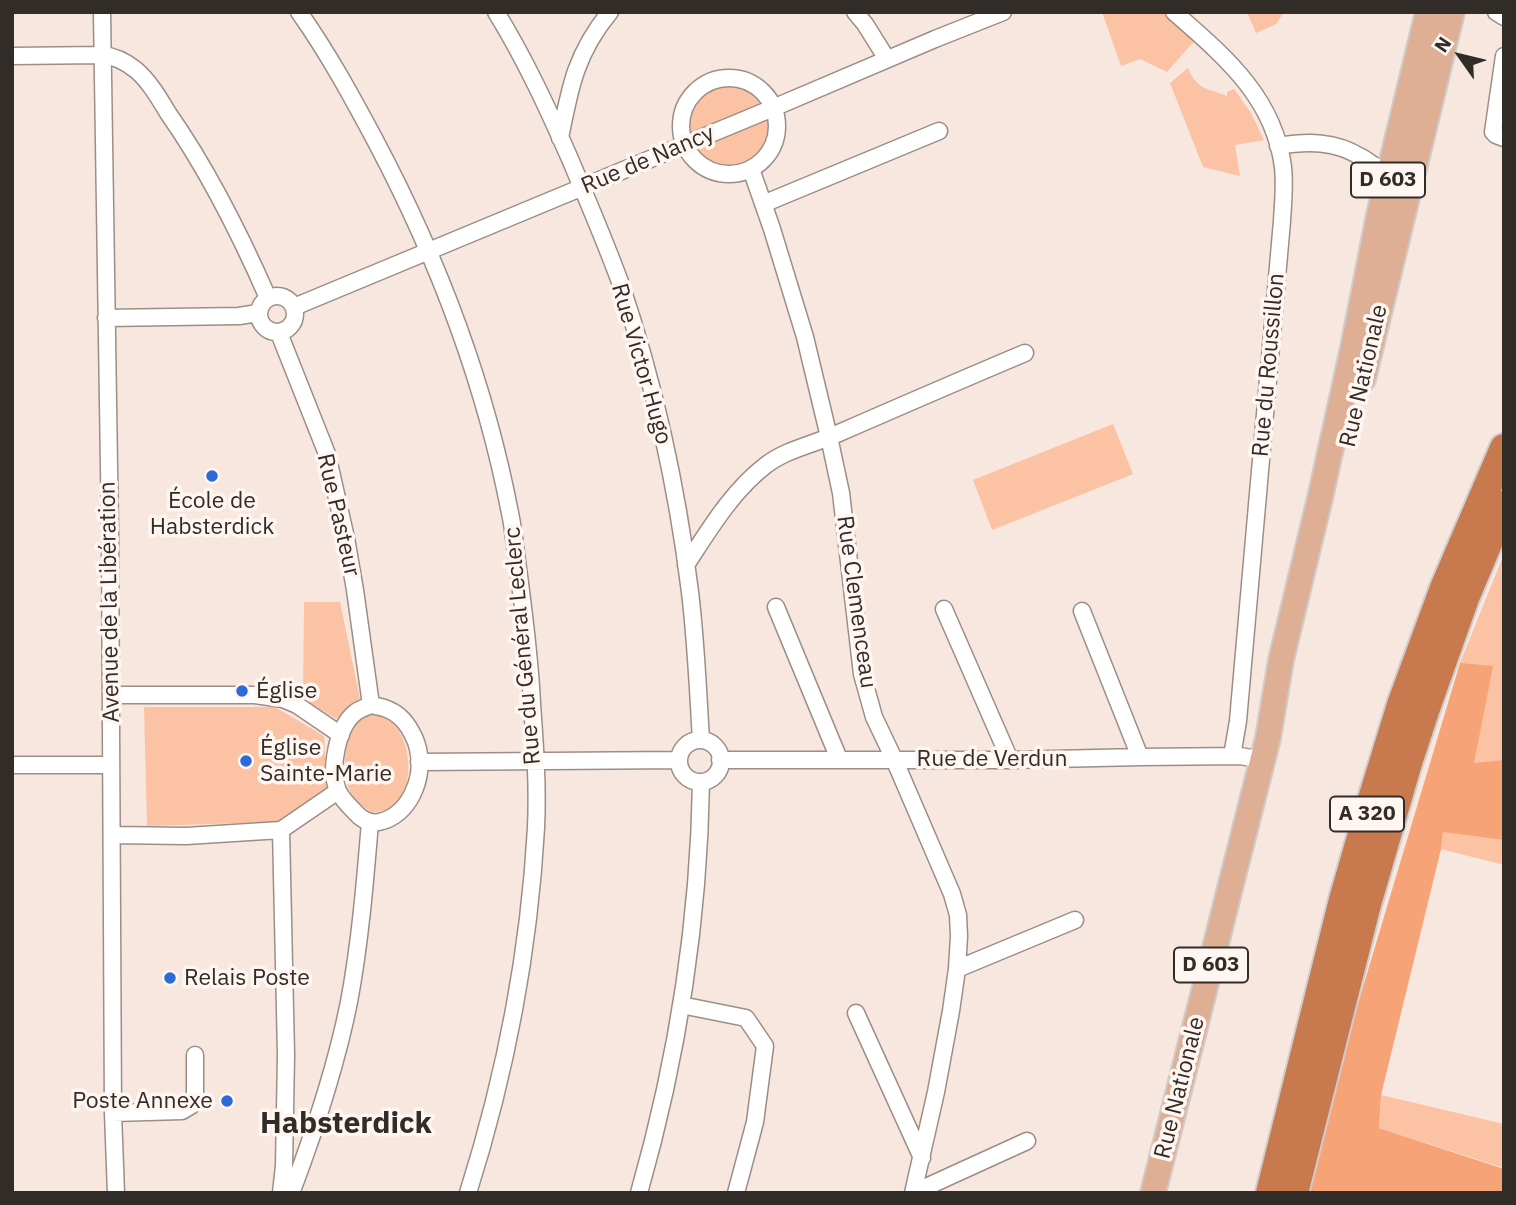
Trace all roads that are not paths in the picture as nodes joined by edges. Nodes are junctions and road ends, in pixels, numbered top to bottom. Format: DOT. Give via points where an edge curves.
graph roads {
  1 [pos="102,12"];
  2 [pos="299,12"];
  3 [pos="496,12"];
  4 [pos="610,12"];
  5 [pos="855,12"];
  6 [pos="1003,12"];
  7 [pos="1174,12"];
  8 [pos="1428,12"];
  9 [pos="1452,12"];
  10 [pos="1496,12"];
  11 [pos="1504,17"];
  12 [pos="102,55"];
  13 [pos="1504,55"];
  14 [pos="12,56"];
  15 [pos="887,59"];
  16 [pos="773,108"];
  17 [pos="939,131"];
  18 [pos="560,138"];
  19 [pos="1504,138"];
  20 [pos="684,144"];
  21 [pos="1278,146"];
  22 [pos="751,169"];
  23 [pos="1398,169"];
  24 [pos="582,188"];
  25 [pos="764,204"];
  26 [pos="429,252"];
  27 [pos="268,298"];
  28 [pos="294,307"];
  29 [pos="258,313"];
  30 [pos="106,318"];
  31 [pos="279,332"];
  32 [pos="1025,353"];
  33 [pos="829,438"];
  34 [pos="1504,448"];
  35 [pos="1504,505"];
  36 [pos="686,565"];
  37 [pos="776,607"];
  38 [pos="944,609"];
  39 [pos="1082,611"];
  40 [pos="111,695"];
  41 [pos="370,705"];
  42 [pos="341,735"];
  43 [pos="701,740"];
  44 [pos="1266,749"];
  45 [pos="1232,756"];
  46 [pos="1140,757"];
  47 [pos="839,759"];
  48 [pos="894,759"];
  49 [pos="720,760"];
  50 [pos="536,761"];
  51 [pos="679,761"];
  52 [pos="1010,761"];
  53 [pos="419,762"];
  54 [pos="12,765"];
  55 [pos="111,765"];
  56 [pos="701,782"];
  57 [pos="338,791"];
  58 [pos="370,822"];
  59 [pos="281,830"];
  60 [pos="112,835"];
  61 [pos="1075,920"];
  62 [pos="957,969"];
  63 [pos="681,1005"];
  64 [pos="856,1013"];
  65 [pos="195,1055"];
  66 [pos="113,1113"];
  67 [pos="1027,1141"];
  68 [pos="922,1158"];
  69 [pos="288,1192"];
  70 [pos="116,1193"];
  71 [pos="468,1193"];
  72 [pos="639,1193"];
  73 [pos="736,1193"];
  74 [pos="913,1193"];
  75 [pos="1153,1193"];
  76 [pos="1270,1193"];
  77 [pos="1294,1193"];
  1 -- 12 [label="street, Avenue de la Libération"];
  2 -- 26 [label="street, Rue du Général Leclerc" via="360,113"];
  3 -- 18 [label="street, Rue Victor Hugo"];
  4 -- 18 [label="street" via="580,57"];
  5 -- 15 [label="street"];
  6 -- 15 [label="street, Rue de Nancy"];
  7 -- 21 [label="street, Rue du Roussillon" via="1258,98"];
  8 -- 23 [label="main road, Rue Nationale / D 603"];
  9 -- 23 [label="main road, Rue Nationale / D 603"];
  10 -- 11 [label="street"];
  12 -- 14 [label="street"];
  12 -- 27 [label="street" via="124,61 137,71 177,125 232,222"];
  12 -- 30 [label="street, Avenue de la Libération"];
  13 -- 19 [label="street" via="1493,132"];
  15 -- 16 [label="street, Rue de Nancy"];
  16 -- 20 [label="street, Rue de Nancy"];
  16 -- 20 [label="street" via="766,95 740,80 711,82 688,101 681,130"];
  16 -- 22 [label="street" via="776,136 763,161"];
  17 -- 25 [label="street"];
  18 -- 24 [label="street, Rue Victor Hugo"];
  20 -- 22 [label="street" via="691,156 712,172"];
  20 -- 24 [label="street, Rue de Nancy"];
  21 -- 23 [label="street" via="1328,144 1359,156 1375,156"];
  21 -- 45 [label="street, Rue du Roussillon" via="1283,167 1282,221"];
  22 -- 25 [label="street, Rue Clemenceau"];
  23 -- 44 [label="main road, Rue Nationale / D 603" via="1296,663"];
  24 -- 26 [label="street, Rue de Nancy"];
  24 -- 36 [label="street, Rue Victor Hugo" via="640,346 670,471"];
  25 -- 33 [label="street, Rue Clemenceau" via="805,337"];
  26 -- 28 [label="street, Rue de Nancy"];
  26 -- 50 [label="street, Rue du Général Leclerc" via="468,353 510,514 527,633"];
  27 -- 28 [label="street" via="286,298"];
  27 -- 29 [label="street"];
  28 -- 31 [label="street" via="293,324"];
  29 -- 30 [label="street"];
  29 -- 31 [label="street" via="264,328"];
  30 -- 40 [label="street, Avenue de la Libération"];
  31 -- 41 [label="street, Rue Pasteur" via="327,454 348,551"];
  32 -- 33 [label="street"];
  33 -- 36 [label="street" via="767,464 712,525"];
  33 -- 48 [label="street, Rue Clemenceau" via="841,493 862,674 874,717"];
  34 -- 76 [label="highway, A 320" via="1444,588 1402,702 1343,900"];
  35 -- 77 [label="highway, A 320" via="1465,598 1407,766"];
  36 -- 43 [label="street, Rue Victor Hugo"];
  37 -- 47 [label="street"];
  38 -- 52 [label="street"];
  39 -- 46 [label="street"];
  40 -- 42 [label="street" via="283,699"];
  40 -- 55 [label="street, Avenue de la Libération"];
  41 -- 42 [label="street" via="355,713"];
  41 -- 53 [label="street" via="399,716 410,730"];
  42 -- 57 [label="street" via="335,760"];
  43 -- 49 [label="street" via="716,748"];
  43 -- 51 [label="street" via="686,746"];
  44 -- 45 [label="street, Rue de Verdun"];
  44 -- 75 [label="main road, Rue Nationale / D 603"];
  45 -- 46 [label="street, Rue de Verdun"];
  46 -- 52 [label="street, Rue de Verdun"];
  47 -- 48 [label="street, Rue de Verdun"];
  47 -- 49 [label="street, Rue de Verdun"];
  48 -- 52 [label="street, Rue de Verdun"];
  48 -- 62 [label="street, Rue Clemenceau" via="952,894 958,915"];
  49 -- 56 [label="street" via="713,777"];
  50 -- 51 [label="street"];
  50 -- 53 [label="street"];
  50 -- 71 [label="street, Rue du Général Leclerc" via="532,881 515,1011"];
  51 -- 56 [label="street" via="688,778"];
  53 -- 58 [label="street" via="416,787 403,807 395,815"];
  54 -- 55 [label="street"];
  55 -- 60 [label="street, Avenue de la Libération"];
  56 -- 63 [label="street" via="699,861"];
  57 -- 58 [label="street"];
  57 -- 59 [label="street"];
  58 -- 69 [label="street" via="348,1004 318,1120"];
  59 -- 60 [label="street"];
  59 -- 69 [label="street"];
  60 -- 66 [label="street, Avenue de la Libération"];
  61 -- 62 [label="street"];
  62 -- 68 [label="street, Rue Clemenceau"];
  63 -- 72 [label="street"];
  63 -- 73 [label="street" via="746,1018 765,1046 755,1122"];
  64 -- 68 [label="street"];
  65 -- 66 [label="street" via="191,1105 182,1111"];
  66 -- 70 [label="street, Avenue de la Libération"];
  67 -- 74 [label="street"];
  68 -- 74 [label="street, Rue Clemenceau"];
}
